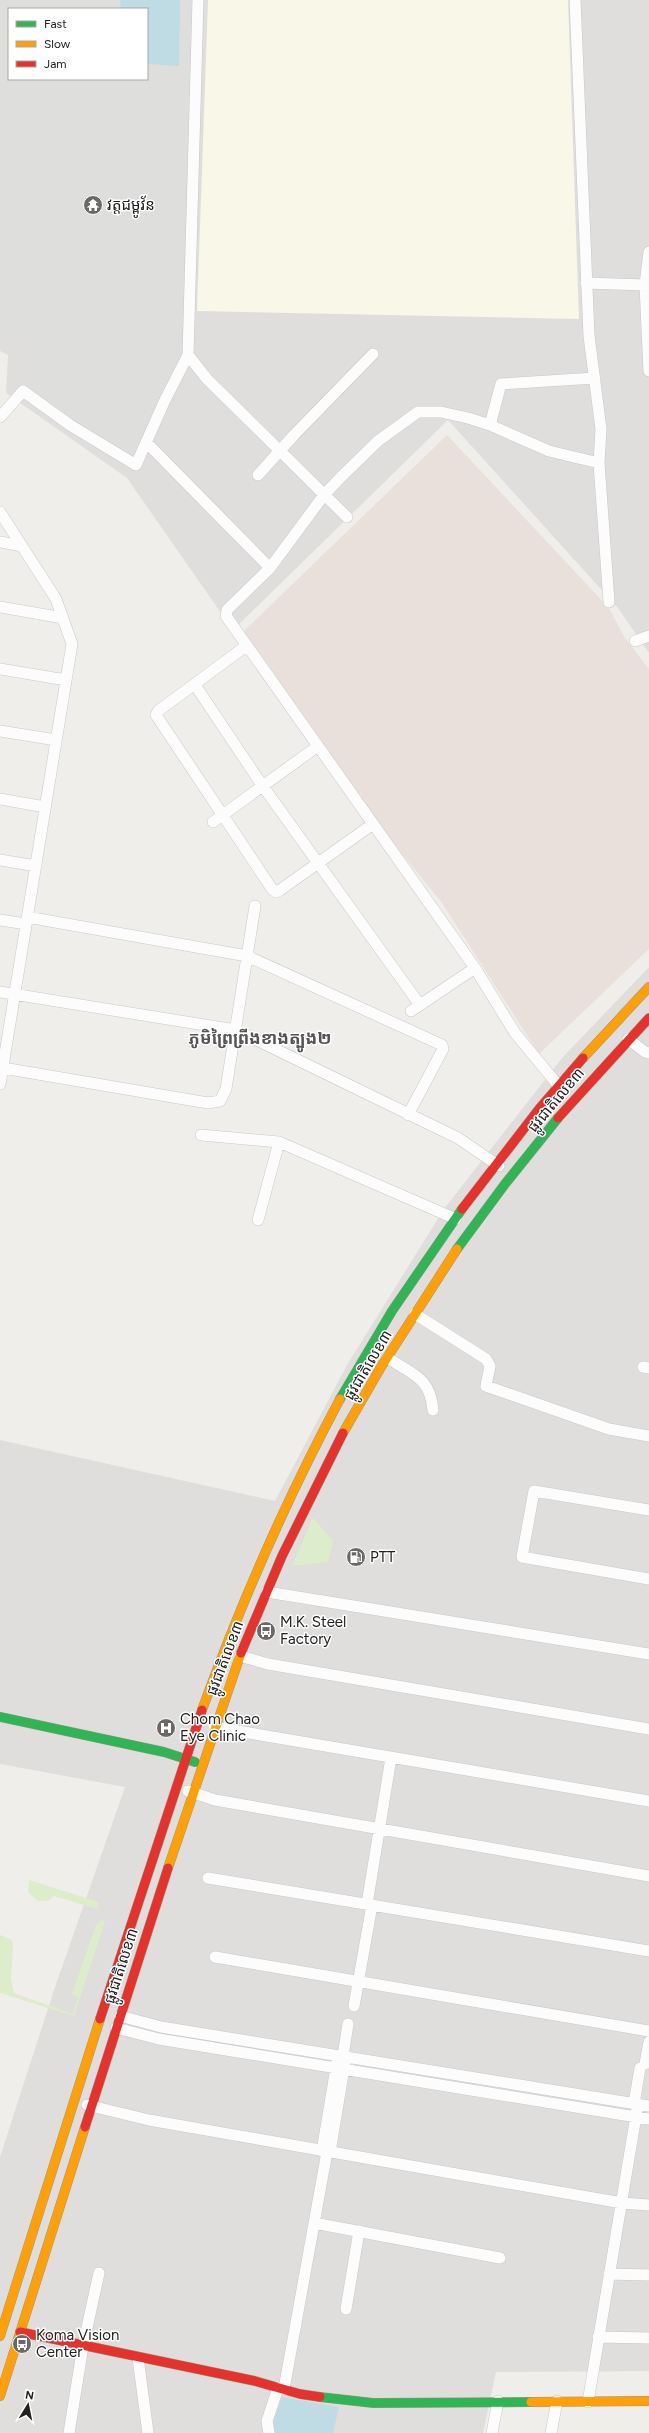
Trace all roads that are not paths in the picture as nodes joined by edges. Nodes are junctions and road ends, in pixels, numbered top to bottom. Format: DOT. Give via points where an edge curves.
graph roads {
  1 [pos="198,0"];
  2 [pos="574,0"];
  3 [pos="649,252"];
  4 [pos="586,283"];
  5 [pos="645,285"];
  6 [pos="372,354"];
  7 [pos="188,355"];
  8 [pos="649,371"];
  9 [pos="595,378"];
  10 [pos="0,417"];
  11 [pos="490,424"];
  12 [pos="146,442"];
  13 [pos="279,450"];
  14 [pos="598,463"];
  15 [pos="258,475"];
  16 [pos="324,495"];
  17 [pos="0,512"];
  18 [pos="347,517"];
  19 [pos="0,542"];
  20 [pos="22,546"];
  21 [pos="270,568"];
  22 [pos="609,602"];
  23 [pos="0,607"];
  24 [pos="63,618"];
  25 [pos="649,636"];
  26 [pos="635,641"];
  27 [pos="246,646"];
  28 [pos="0,669"];
  29 [pos="66,680"];
  30 [pos="195,685"];
  31 [pos="0,731"];
  32 [pos="56,740"];
  33 [pos="318,746"];
  34 [pos="262,785"];
  35 [pos="0,799"];
  36 [pos="45,807"];
  37 [pos="223,813"];
  38 [pos="213,822"];
  39 [pos="373,824"];
  40 [pos="0,860"];
  41 [pos="319,862"];
  42 [pos="36,866"];
  43 [pos="255,906"];
  44 [pos="0,920"];
  45 [pos="27,920"];
  46 [pos="247,956"];
  47 [pos="475,968"];
  48 [pos="649,987"];
  49 [pos="0,992"];
  50 [pos="14,995"];
  51 [pos="420,1005"];
  52 [pos="411,1011"];
  53 [pos="649,1018"];
  54 [pos="236,1030"];
  55 [pos="628,1039"];
  56 [pos="649,1053"];
  57 [pos="3,1068"];
  58 [pos="0,1084"];
  59 [pos="558,1085"];
  60 [pos="408,1116"];
  61 [pos="201,1135"];
  62 [pos="279,1142"];
  63 [pos="496,1164"];
  64 [pos="513,1175"];
  65 [pos="456,1219"];
  66 [pos="258,1220"];
  67 [pos="415,1314"];
  68 [pos="388,1358"];
  69 [pos="433,1410"];
  70 [pos="649,1436"];
  71 [pos="649,1510"];
  72 [pos="649,1579"];
  73 [pos="267,1592"];
  74 [pos="649,1654"];
  75 [pos="240,1656"];
  76 [pos="0,1717"];
  77 [pos="214,1727"];
  78 [pos="649,1729"];
  79 [pos="184,1758"];
  80 [pos="391,1758"];
  81 [pos="201,1764"];
  82 [pos="176,1786"];
  83 [pos="192,1793"];
  84 [pos="649,1801"];
  85 [pos="378,1830"];
  86 [pos="649,1876"];
  87 [pos="208,1878"];
  88 [pos="370,1905"];
  89 [pos="649,1951"];
  90 [pos="215,1957"];
  91 [pos="358,1982"];
  92 [pos="354,2006"];
  93 [pos="120,2016"];
  94 [pos="348,2024"];
  95 [pos="116,2028"];
  96 [pos="649,2031"];
  97 [pos="649,2042"];
  98 [pos="343,2056"];
  99 [pos="340,2069"];
  100 [pos="74,2101"];
  101 [pos="638,2104"];
  102 [pos="90,2106"];
  103 [pos="632,2117"];
  104 [pos="649,2119"];
  105 [pos="326,2152"];
  106 [pos="618,2203"];
  107 [pos="649,2205"];
  108 [pos="314,2223"];
  109 [pos="359,2231"];
  110 [pos="500,2258"];
  111 [pos="100,2273"];
  112 [pos="609,2274"];
  113 [pos="649,2275"];
  114 [pos="346,2309"];
  115 [pos="20,2332"];
  116 [pos="0,2336"];
  117 [pos="598,2337"];
  118 [pos="649,2338"];
  119 [pos="83,2346"];
  120 [pos="138,2358"];
  121 [pos="281,2388"];
  122 [pos="0,2396"];
  123 [pos="498,2401"];
  124 [pos="557,2401"];
  125 [pos="649,2401"];
  126 [pos="588,2402"];
  127 [pos="69,2433"];
  128 [pos="148,2433"];
  129 [pos="269,2433"];
  130 [pos="492,2433"];
  131 [pos="551,2433"];
  1 -- 7 [label="street"];
  2 -- 4 [label="street"];
  3 -- 5 [label="street"];
  4 -- 5 [label="street"];
  4 -- 9 [label="street" via="589,336"];
  5 -- 8 [label="street"];
  6 -- 13 [label="street"];
  7 -- 12 [label="street"];
  7 -- 13 [label="street" via="207,379"];
  9 -- 11 [label="street" via="501,384"];
  9 -- 14 [label="street" via="601,429"];
  10 -- 12 [label="street" via="23,391 70,425 136,465"];
  11 -- 14 [label="street" via="549,451"];
  11 -- 16 [label="street" via="441,412 418,412 378,441"];
  12 -- 21 [label="street"];
  13 -- 15 [label="street"];
  13 -- 16 [label="street"];
  14 -- 22 [label="street"];
  16 -- 18 [label="street"];
  16 -- 21 [label="street"];
  17 -- 20 [label="street"];
  19 -- 20 [label="street"];
  20 -- 24 [label="street" via="56,599"];
  21 -- 27 [label="street" via="225,612"];
  23 -- 24 [label="street"];
  24 -- 29 [label="street" via="72,644"];
  25 -- 26 [label="street"];
  27 -- 30 [label="street"];
  27 -- 33 [label="street"];
  28 -- 29 [label="street"];
  29 -- 32 [label="street"];
  30 -- 34 [label="street"];
  30 -- 37 [label="street" via="156,715"];
  31 -- 32 [label="street"];
  32 -- 36 [label="street"];
  33 -- 34 [label="street"];
  33 -- 39 [label="street"];
  34 -- 37 [label="street"];
  34 -- 41 [label="street"];
  35 -- 36 [label="street"];
  36 -- 42 [label="street"];
  37 -- 38 [label="street"];
  37 -- 41 [label="street" via="276,892"];
  39 -- 41 [label="street"];
  39 -- 47 [label="street"];
  40 -- 42 [label="street"];
  41 -- 51 [label="street"];
  42 -- 45 [label="street"];
  43 -- 46 [label="street"];
  44 -- 45 [label="street"];
  45 -- 46 [label="street"];
  45 -- 50 [label="street"];
  46 -- 54 [label="street"];
  46 -- 60 [label="street" via="442,1045 444,1049"];
  47 -- 51 [label="street"];
  47 -- 59 [label="street" via="515,1033"];
  48 -- 59 [label="main road, ផ្លូវជាតិលេខ៣"];
  49 -- 50 [label="street"];
  50 -- 54 [label="street"];
  50 -- 57 [label="street"];
  51 -- 52 [label="street"];
  53 -- 55 [label="main road, ផ្លូវជាតិលេខ៣"];
  54 -- 57 [label="street" via="226,1089 220,1100 208,1103"];
  54 -- 60 [label="street"];
  55 -- 56 [label="street"];
  55 -- 64 [label="main road, ផ្លូវជាតិលេខ៣" via="573,1100"];
  57 -- 58 [label="street"];
  59 -- 63 [label="main road, ផ្លូវជាតិលេខ៣"];
  60 -- 63 [label="street" via="458,1138"];
  61 -- 62 [label="street"];
  62 -- 65 [label="street"];
  62 -- 66 [label="street"];
  63 -- 64 [label="street"];
  63 -- 65 [label="main road, ផ្លូវជាតិលេខ៣"];
  64 -- 67 [label="main road, ផ្លូវជាតិលេខ៣"];
  65 -- 79 [label="main road, ផ្លូវជាតិលេខ៣" via="370,1347 301,1474 242,1603"];
  67 -- 68 [label="main road, ផ្លូវជាតិលេខ៣"];
  67 -- 70 [label="street" via="486,1359 490,1366 486,1386 609,1429"];
  68 -- 69 [label="street" via="425,1383 431,1392"];
  68 -- 73 [label="main road, ផ្លូវជាតិលេខ៣" via="319,1480"];
  71 -- 72 [label="street" via="534,1491 522,1557"];
  73 -- 74 [label="street"];
  73 -- 75 [label="main road, ផ្លូវជាតិលេខ៣"];
  75 -- 77 [label="main road, ផ្លូវជាតិលេខ៣"];
  75 -- 78 [label="street" via="268,1664"];
  76 -- 79 [label="main road"];
  77 -- 80 [label="street"];
  77 -- 81 [label="main road, ផ្លូវជាតិលេខ៣"];
  79 -- 81 [label="main road"];
  79 -- 82 [label="main road, ផ្លូវជាតិលេខ៣"];
  80 -- 84 [label="street"];
  80 -- 85 [label="street"];
  81 -- 83 [label="main road, ផ្លូវជាតិលេខ៣"];
  82 -- 83 [label="street"];
  82 -- 100 [label="main road, ផ្លូវជាតិលេខ៣"];
  83 -- 85 [label="street" via="215,1800"];
  83 -- 93 [label="main road, ផ្លូវជាតិលេខ៣"];
  85 -- 86 [label="street"];
  85 -- 88 [label="street"];
  87 -- 88 [label="street"];
  88 -- 89 [label="street"];
  88 -- 91 [label="street"];
  90 -- 91 [label="street"];
  91 -- 92 [label="street"];
  91 -- 96 [label="street"];
  93 -- 95 [label="main road, ផ្លូវជាតិលេខ៣"];
  93 -- 98 [label="street" via="162,2027"];
  94 -- 98 [label="street"];
  95 -- 99 [label="street" via="159,2038"];
  95 -- 102 [label="main road, ផ្លូវជាតិលេខ៣"];
  97 -- 101 [label="street"];
  98 -- 99 [label="street"];
  98 -- 101 [label="street"];
  99 -- 103 [label="street"];
  99 -- 105 [label="street"];
  100 -- 102 [label="street"];
  100 -- 116 [label="main road, ផ្លូវជាតិលេខ៣"];
  101 -- 103 [label="street"];
  102 -- 105 [label="street" via="149,2120"];
  102 -- 115 [label="main road, ផ្លូវជាតិលេខ៣"];
  103 -- 104 [label="street"];
  103 -- 106 [label="street"];
  105 -- 106 [label="street"];
  105 -- 108 [label="street"];
  106 -- 107 [label="street"];
  106 -- 112 [label="street"];
  108 -- 109 [label="street"];
  108 -- 121 [label="street"];
  109 -- 110 [label="street"];
  109 -- 114 [label="street"];
  111 -- 119 [label="street"];
  112 -- 113 [label="street"];
  112 -- 117 [label="street"];
  115 -- 119 [label="main road"];
  115 -- 122 [label="main road, ផ្លូវជាតិលេខ៣"];
  117 -- 118 [label="street"];
  117 -- 126 [label="street"];
  119 -- 120 [label="main road"];
  119 -- 127 [label="street"];
  120 -- 121 [label="main road"];
  120 -- 128 [label="street"];
  121 -- 123 [label="main road" via="300,2394 373,2402"];
  121 -- 129 [label="street" via="267,2421"];
  123 -- 124 [label="main road"];
  123 -- 130 [label="street"];
  124 -- 126 [label="main road"];
  124 -- 131 [label="street"];
  125 -- 126 [label="main road"];
}
